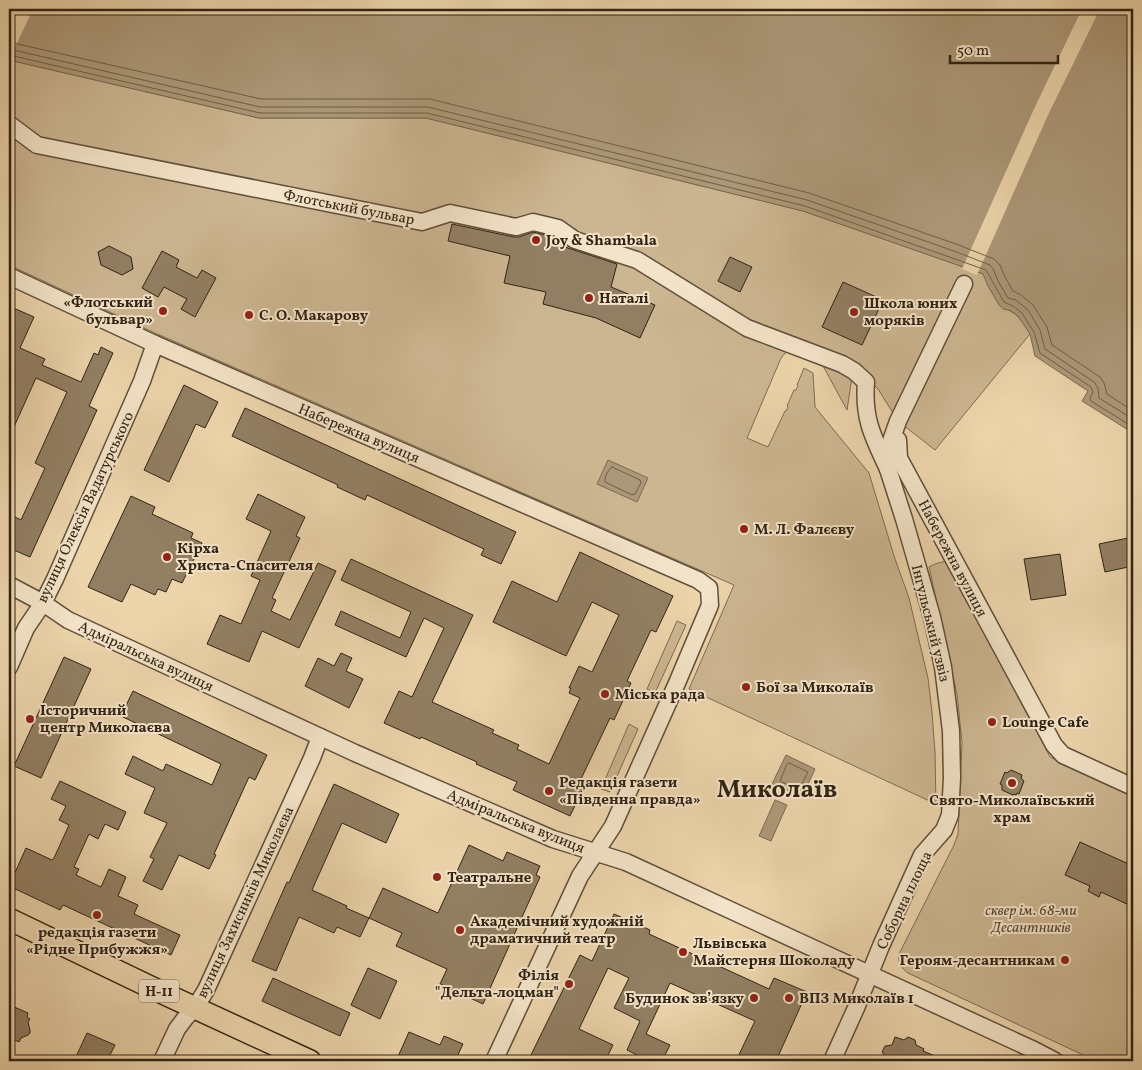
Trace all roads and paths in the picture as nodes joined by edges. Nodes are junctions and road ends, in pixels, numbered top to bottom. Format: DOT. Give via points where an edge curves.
graph roads {
  1 [pos="9,124"];
  2 [pos="9,276"];
  3 [pos="964,284"];
  4 [pos="155,344"];
  5 [pos="898,421"];
  6 [pos="888,469"];
  7 [pos="9,585"];
  8 [pos="43,603"];
  9 [pos="9,667"];
  10 [pos="320,737"];
  11 [pos="1133,787"];
  12 [pos="944,830"];
  13 [pos="596,853"];
  14 [pos="9,919"];
  15 [pos="870,975"];
  16 [pos="195,1008"];
  17 [pos="162,1061"];
  18 [pos="310,1061"];
  19 [pos="494,1061"];
  20 [pos="832,1061"];
  21 [pos="1055,1061"];
  1 -- 6 [label="street, Флотський бульвар" via="37,145 422,222 450,213 516,227 533,222 558,228 575,240 637,260 747,328 854,371 866,382 869,427"];
  2 -- 4 [label="street, Набережна вулиця"];
  3 -- 5 [label="street, Набережна вулиця"];
  4 -- 8 [label="street, вулиця Олексія Вадатурського" via="142,381"];
  4 -- 13 [label="street, Набережна вулиця" via="698,580 709,588 710,604 677,683 611,830"];
  5 -- 6 [label="street, Інгульський узвіз" via="891,441"];
  5 -- 11 [label="street, Набережна вулиця" via="899,458 1054,746 1063,754"];
  6 -- 12 [label="street, Інгульський узвіз" via="932,618 948,696 952,778 950,815"];
  7 -- 8 [label="street, Адміральська вулиця"];
  8 -- 9 [label="street, вулиця Олексія Вадатурського" via="26,628"];
  8 -- 10 [label="street, Адміральська вулиця" via="68,620"];
  10 -- 13 [label="street, Адміральська вулиця" via="553,838"];
  10 -- 16 [label="street, вулиця Захисників Миколаєва"];
  12 -- 15 [label="street, Соборна площа" via="922,855"];
  13 -- 15 [label="street, Адміральська вулиця" via="626,862"];
  13 -- 19 [label="street" via="580,876"];
  14 -- 16 [label="main road, Н-11"];
  15 -- 20 [label="street, Соборна площа"];
  15 -- 21 [label="street, Адміральська вулиця"];
  16 -- 17 [label="street, вулиця Захисників Миколаєва" via="177,1029"];
  16 -- 18 [label="main road, Н-11"];
}
